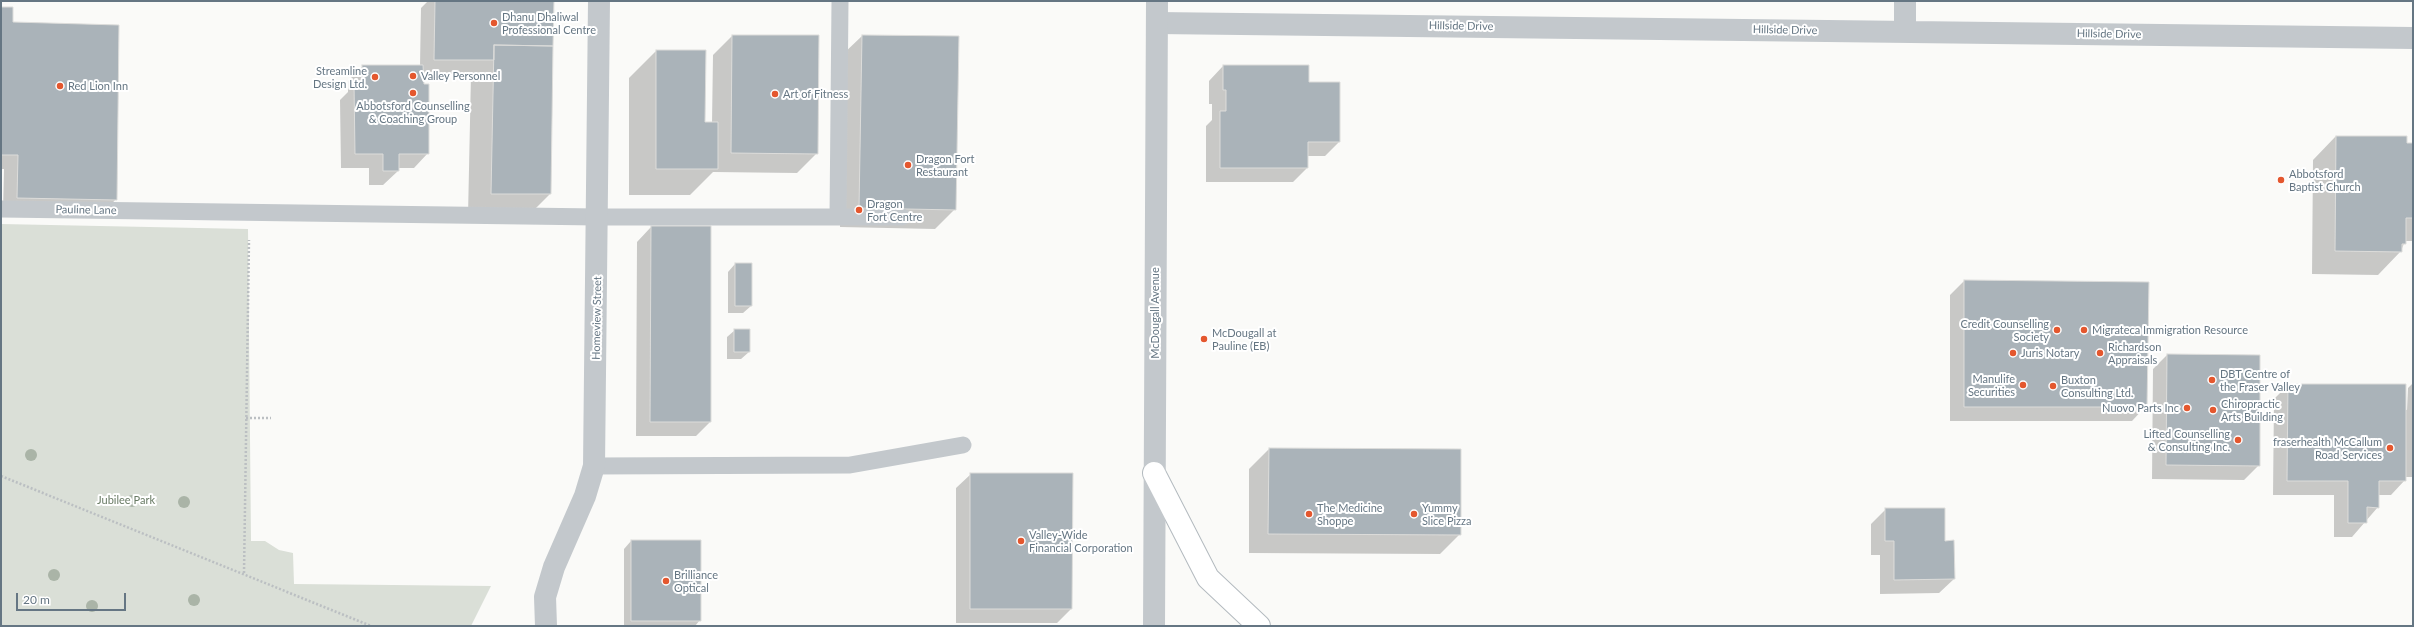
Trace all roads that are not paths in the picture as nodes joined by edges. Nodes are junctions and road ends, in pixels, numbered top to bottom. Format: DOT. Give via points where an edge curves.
graph roads {
  1 [pos="599,1"];
  2 [pos="840,1"];
  3 [pos="1157,1"];
  4 [pos="1905,1"];
  5 [pos="1157,23"];
  6 [pos="1905,31"];
  7 [pos="2413,38"];
  8 [pos="1,209"];
  9 [pos="598,217"];
  10 [pos="838,217"];
  11 [pos="902,217"];
  12 [pos="963,445"];
  13 [pos="594,466"];
  14 [pos="1154,473"];
  15 [pos="546,626"];
  16 [pos="1154,626"];
  17 [pos="1259,626"];
  1 -- 9 [label="street, Homeview Street"];
  2 -- 10 [label="lane"];
  3 -- 5 [label="street, McDougall Avenue"];
  4 -- 6 [label="street"];
  5 -- 6 [label="street, Hillside Drive"];
  5 -- 14 [label="street, McDougall Avenue"];
  6 -- 7 [label="street, Hillside Drive"];
  8 -- 9 [label="lane, Pauline Lane"];
  9 -- 10 [label="lane, Pauline Lane"];
  9 -- 13 [label="street, Homeview Street"];
  10 -- 11 [label="lane, Pauline Lane"];
  12 -- 13 [label="lane" via="850,465"];
  13 -- 15 [label="street, Homeview Street" via="585,496 554,567 545,597"];
  14 -- 16 [label="street, McDougall Avenue"];
  14 -- 17 [label="main road" via="1208,578"];
}
